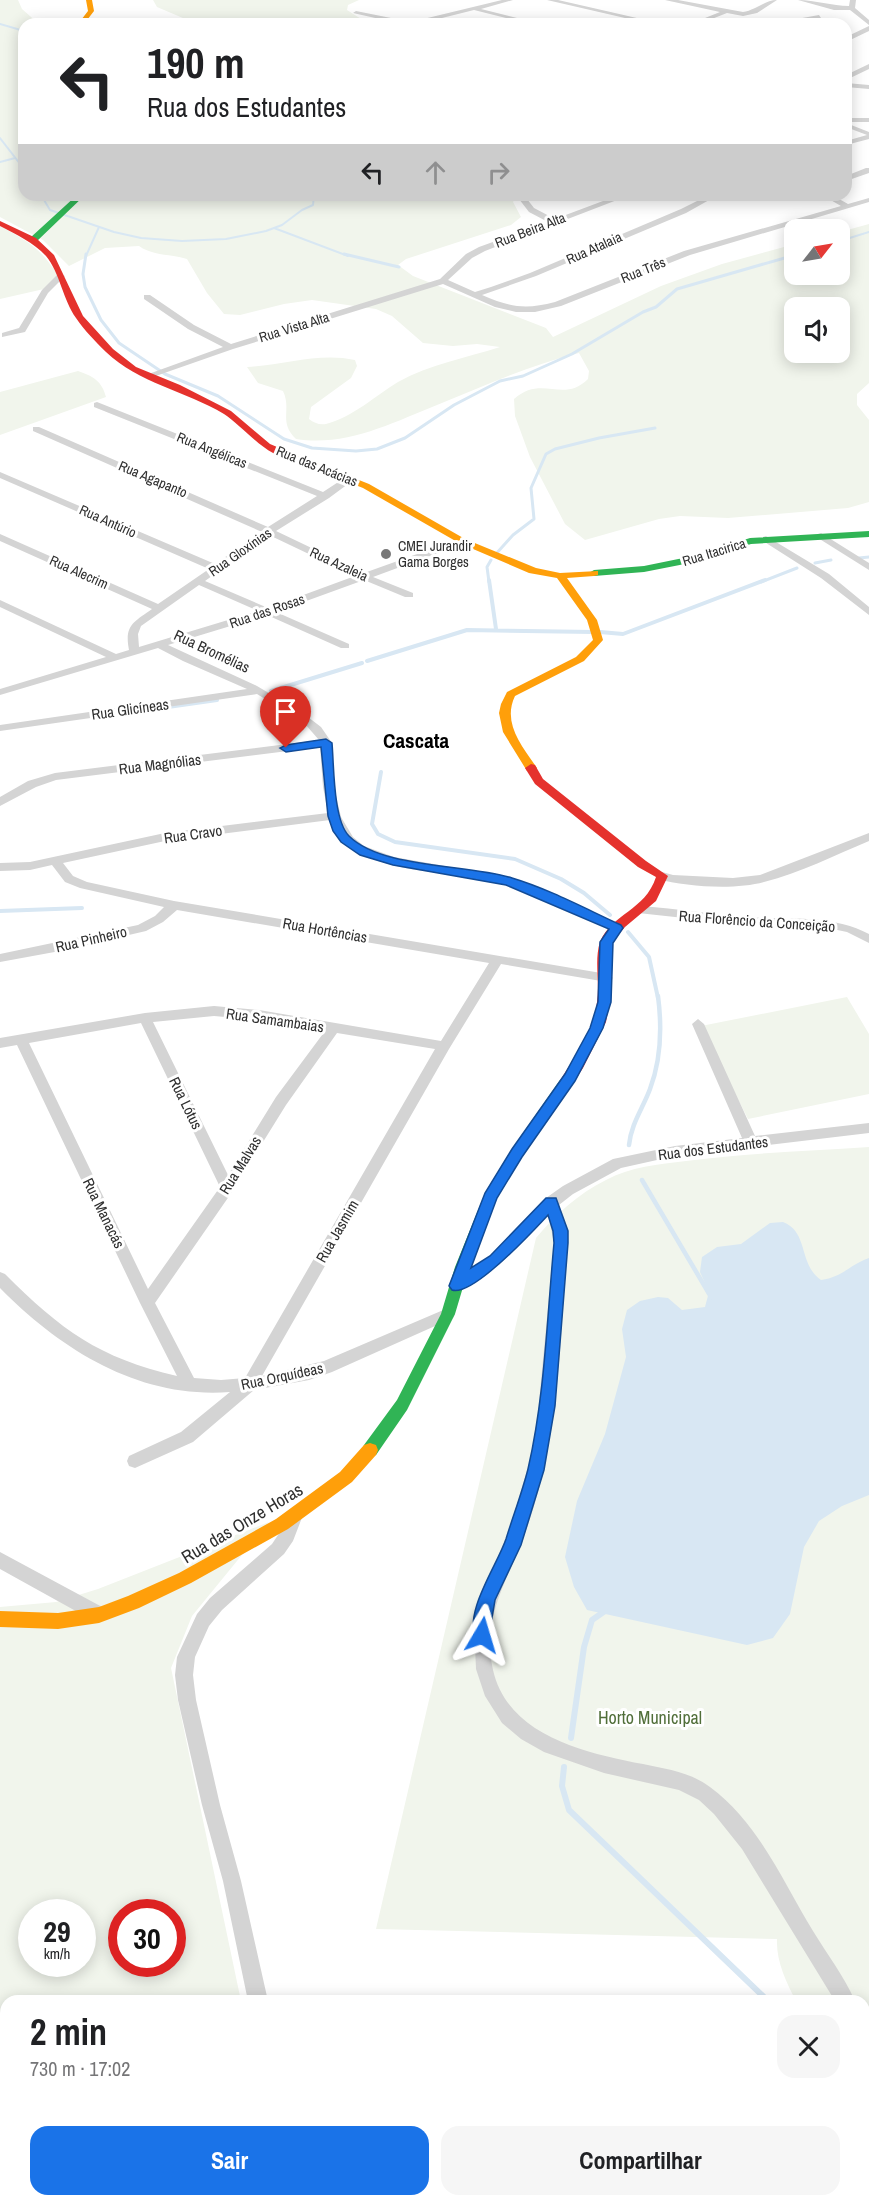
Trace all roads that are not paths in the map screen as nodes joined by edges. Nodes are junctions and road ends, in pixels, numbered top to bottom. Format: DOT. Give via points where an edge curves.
graph roads {
  1 [pos="89,0"];
  2 [pos="510,0"];
  3 [pos="550,0"];
  4 [pos="669,0"];
  5 [pos="774,0"];
  6 [pos="801,0"];
  7 [pos="853,0"];
  8 [pos="457,5"];
  9 [pos="834,8"];
  10 [pos="852,8"];
  11 [pos="471,9"];
  12 [pos="725,12"];
  13 [pos="356,13"];
  14 [pos="86,18"];
  15 [pos="381,18"];
  16 [pos="435,18"];
  17 [pos="511,18"];
  18 [pos="627,18"];
  19 [pos="709,18"];
  20 [pos="819,18"];
  21 [pos="869,23"];
  22 [pos="869,28"];
  23 [pos="852,37"];
  24 [pos="869,66"];
  25 [pos="852,75"];
  26 [pos="852,86"];
  27 [pos="869,87"];
  28 [pos="852,120"];
  29 [pos="869,120"];
  30 [pos="852,128"];
  31 [pos="869,135"];
  32 [pos="852,141"];
  33 [pos="869,171"];
  34 [pos="852,177"];
  35 [pos="869,200"];
  36 [pos="75,201"];
  37 [pos="524,201"];
  38 [pos="609,201"];
  39 [pos="704,201"];
  40 [pos="837,201"];
  41 [pos="847,206"];
  42 [pos="553,221"];
  43 [pos="0,223"];
  44 [pos="33,240"];
  45 [pos="61,276"];
  46 [pos="443,281"];
  47 [pos="473,295"];
  48 [pos="147,297"];
  49 [pos="5,335"];
  50 [pos="230,347"];
  51 [pos="147,376"];
  52 [pos="97,405"];
  53 [pos="36,429"];
  54 [pos="0,475"];
  55 [pos="350,479"];
  56 [pos="326,496"];
  57 [pos="269,531"];
  58 [pos="869,534"];
  59 [pos="821,536"];
  60 [pos="0,537"];
  61 [pos="766,539"];
  62 [pos="462,541"];
  63 [pos="869,567"];
  64 [pos="216,568"];
  65 [pos="560,576"];
  66 [pos="365,577"];
  67 [pos="198,581"];
  68 [pos="409,595"];
  69 [pos="0,603"];
  70 [pos="158,608"];
  71 [pos="266,612"];
  72 [pos="869,612"];
  73 [pos="161,645"];
  74 [pos="345,646"];
  75 [pos="135,652"];
  76 [pos="117,658"];
  77 [pos="0,679"];
  78 [pos="16,687"];
  79 [pos="258,691"];
  80 [pos="0,692"];
  81 [pos="1,728"];
  82 [pos="326,743"];
  83 [pos="0,802"];
  84 [pos="333,816"];
  85 [pos="869,837"];
  86 [pos="54,860"];
  87 [pos="0,867"];
  88 [pos="662,876"];
  89 [pos="174,905"];
  90 [pos="642,910"];
  91 [pos="617,928"];
  92 [pos="869,939"];
  93 [pos="0,958"];
  94 [pos="497,960"];
  95 [pos="606,978"];
  96 [pos="145,1018"];
  97 [pos="698,1024"];
  98 [pos="333,1028"];
  99 [pos="21,1039"];
  100 [pos="0,1042"];
  101 [pos="444,1046"];
  102 [pos="869,1128"];
  103 [pos="751,1143"];
  104 [pos="227,1188"];
  105 [pos="551,1202"];
  106 [pos="0,1278"];
  107 [pos="457,1286"];
  108 [pos="147,1303"];
  109 [pos="448,1314"];
  110 [pos="190,1385"];
  111 [pos="248,1386"];
  112 [pos="135,1461"];
  113 [pos="295,1515"];
  114 [pos="0,1560"];
  115 [pos="99,1614"];
  116 [pos="0,1619"];
  117 [pos="257,1995"];
  118 [pos="841,1995"];
  1 -- 14 [label="street" via="91,11"];
  2 -- 11 [label="street"];
  3 -- 18 [label="street"];
  4 -- 12 [label="street"];
  5 -- 12 [label="street" via="747,14"];
  6 -- 9 [label="street"];
  7 -- 10 [label="street"];
  8 -- 11 [label="street"];
  9 -- 10 [label="street"];
  9 -- 20 [label="street"];
  10 -- 21 [label="street"];
  11 -- 16 [label="street"];
  11 -- 17 [label="street"];
  12 -- 19 [label="street"];
  13 -- 15 [label="street"];
  22 -- 23 [label="street"];
  24 -- 25 [label="street"];
  26 -- 27 [label="street"];
  28 -- 29 [label="street"];
  30 -- 31 [label="street"];
  31 -- 32 [label="street"];
  33 -- 34 [label="street"];
  35 -- 41 [label="street, Rua Três"];
  36 -- 44 [label="street"];
  37 -- 42 [label="street" via="534,213"];
  38 -- 42 [label="street, Rua Beira Alta"];
  39 -- 47 [label="street, Rua Atalaia" via="520,280"];
  40 -- 41 [label="street"];
  41 -- 47 [label="street, Rua Três" via="687,253 544,308 516,310"];
  42 -- 46 [label="street, Rua Beira Alta" via="476,252"];
  43 -- 44 [label="street, Rua das Acácias"];
  44 -- 45 [label="street, Rua das Acácias" via="51,257"];
  45 -- 49 [label="street" via="45,292 22,330"];
  45 -- 51 [label="street, Rua das Acácias" via="79,317 119,360"];
  46 -- 47 [label="street, Rua Três"];
  46 -- 50 [label="street, Rua Vista Alta"];
  48 -- 50 [label="street"];
  50 -- 51 [label="street, Rua Vista Alta"];
  51 -- 55 [label="street, Rua das Acácias" via="228,413 267,446"];
  52 -- 56 [label="street, Rua Angélicas"];
  53 -- 57 [label="street, Rua Agapanto"];
  54 -- 64 [label="street, Rua Antúrio"];
  55 -- 56 [label="street, Rua Gloxínias"];
  55 -- 62 [label="street, Rua das Acácias"];
  56 -- 57 [label="street, Rua Gloxínias"];
  57 -- 64 [label="street, Rua Gloxínias"];
  57 -- 66 [label="street, Rua Azaleia"];
  58 -- 59 [label="street, Rua Itacirica"];
  59 -- 61 [label="street, Rua Itacirica"];
  59 -- 63 [label="street"];
  60 -- 70 [label="street, Rua Alecrim"];
  61 -- 65 [label="street, Rua Itacirica" via="668,566"];
  61 -- 72 [label="street" via="825,576"];
  62 -- 65 [label="street, Rua das Acácias" via="532,571"];
  62 -- 66 [label="street, Rua das Rosas"];
  64 -- 67 [label="street, Rua Gloxínias"];
  65 -- 88 [label="street" via="592,620 598,640 580,659 511,694 502,714 512,739 539,781"];
  66 -- 68 [label="street, Rua Azaleia"];
  66 -- 71 [label="street, Rua das Rosas"];
  67 -- 70 [label="street, Rua Gloxínias"];
  67 -- 71 [label="street"];
  69 -- 76 [label="street"];
  70 -- 75 [label="street, Rua Gloxínias" via="133,629"];
  71 -- 73 [label="street, Rua das Rosas"];
  71 -- 74 [label="street"];
  73 -- 75 [label="street, Rua das Rosas"];
  73 -- 79 [label="street, Rua Bromélias"];
  75 -- 76 [label="street, Rua das Rosas"];
  76 -- 78 [label="street, Rua das Rosas"];
  77 -- 78 [label="street"];
  78 -- 80 [label="street, Rua das Rosas"];
  79 -- 81 [label="street, Rua Glicíneas"];
  79 -- 82 [label="street, Rua Bromélias" via="313,725"];
  82 -- 83 [label="street, Rua Magnólias" via="55,777 32,784"];
  82 -- 84 [label="street"];
  84 -- 86 [label="street, Rua Cravo" via="165,837"];
  84 -- 91 [label="street" via="345,839 371,855 509,881"];
  85 -- 88 [label="street" via="762,879 733,882"];
  86 -- 87 [label="street, Rua Cravo"];
  86 -- 89 [label="street, Rua Hortências" via="69,879 84,885"];
  88 -- 90 [label="street" via="659,890"];
  89 -- 93 [label="street, Rua Pinheiro" via="142,928"];
  89 -- 94 [label="street, Rua Hortências"];
  90 -- 91 [label="street"];
  90 -- 92 [label="street, Rua Florêncio da Conceição" via="727,920 839,925"];
  91 -- 95 [label="street" via="606,942"];
  94 -- 95 [label="street, Rua Hortências"];
  94 -- 101 [label="street, Rua Jasmim"];
  95 -- 107 [label="street" via="597,1028 570,1077 490,1197"];
  96 -- 98 [label="street, Rua Samambaias" via="236,1012"];
  96 -- 99 [label="street, Rua Samambaias"];
  96 -- 104 [label="street, Rua Lótus"];
  97 -- 103 [label="street"];
  98 -- 101 [label="street, Rua Samambaias"];
  98 -- 104 [label="street, Rua Malvas" via="281,1101"];
  99 -- 100 [label="street, Rua Samambaias"];
  99 -- 108 [label="street, Rua Manacás"];
  101 -- 111 [label="street, Rua Jasmim"];
  102 -- 103 [label="street, Rua dos Estudantes"];
  103 -- 105 [label="street, Rua dos Estudantes" via="675,1150 618,1163"];
  104 -- 108 [label="street, Rua Malvas"];
  105 -- 107 [label="street, Rua dos Estudantes" via="495,1260"];
  105 -- 118 [label="street" via="561,1243 547,1406 536,1470 512,1545 486,1599 484,1669 493,1695 507,1718 526,1734 560,1749 634,1771 679,1779 706,1795 760,1858"];
  106 -- 110 [label="street, Rua Orquídeas" via="16,1297 51,1325 106,1362 166,1382"];
  107 -- 109 [label="street"];
  108 -- 110 [label="street, Rua Manacás"];
  109 -- 111 [label="street, Rua Orquídeas" via="344,1361"];
  109 -- 113 [label="street, Rua das Onze Horas" via="402,1405 371,1449 346,1477"];
  110 -- 111 [label="street, Rua Orquídeas"];
  111 -- 112 [label="street, Rua Jasmim" via="187,1437"];
  113 -- 115 [label="street, Rua das Onze Horas" via="185,1578"];
  113 -- 117 [label="street" via="278,1549 203,1620 186,1657 184,1675"];
  114 -- 115 [label="street"];
  115 -- 116 [label="street, Rua das Onze Horas" via="58,1622"];
}
